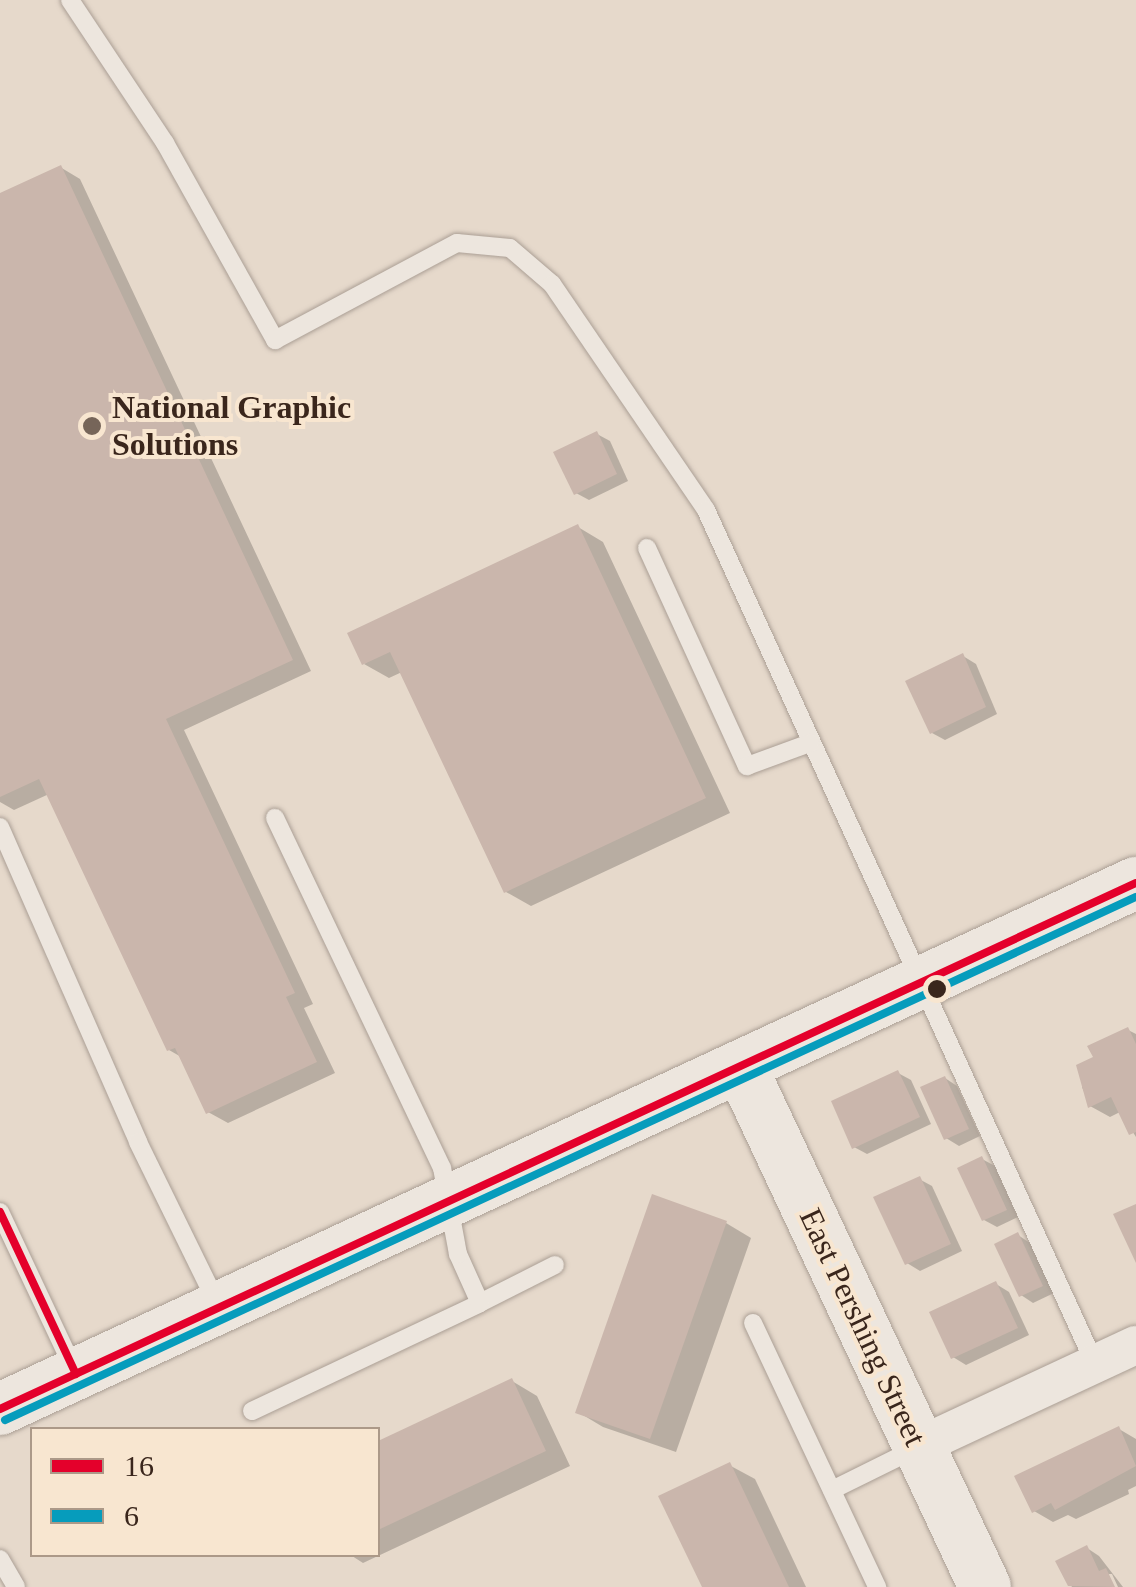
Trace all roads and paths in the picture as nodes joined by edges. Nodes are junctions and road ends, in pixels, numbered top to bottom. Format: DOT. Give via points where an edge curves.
graph roads {
  1 [pos="70,0"];
  2 [pos="646,548"];
  3 [pos="810,743"];
  4 [pos="275,818"];
  5 [pos="0,827"];
  6 [pos="1136,883"];
  7 [pos="920,985"];
  8 [pos="741,1068"];
  9 [pos="450,1201"];
  10 [pos="2,1219"];
  11 [pos="554,1265"];
  12 [pos="480,1303"];
  13 [pos="220,1308"];
  14 [pos="753,1322"];
  15 [pos="1136,1346"];
  16 [pos="1095,1364"];
  17 [pos="76,1374"];
  18 [pos="0,1410"];
  19 [pos="252,1411"];
  20 [pos="920,1446"];
  21 [pos="832,1490"];
  22 [pos="0,1559"];
  23 [pos="16,1587"];
  24 [pos="877,1587"];
  25 [pos="985,1587"];
  1 -- 3 [label="lane" via="165,143 275,340 458,242 510,248 552,284 706,510"];
  2 -- 3 [label="lane" via="747,766"];
  3 -- 7 [label="lane"];
  4 -- 9 [label="lane" via="442,1168"];
  5 -- 13 [label="lane" via="138,1142"];
  6 -- 7 [label="main road"];
  7 -- 8 [label="main road"];
  7 -- 16 [label="lane"];
  8 -- 9 [label="main road"];
  8 -- 20 [label="main road, East Pershing Street"];
  9 -- 12 [label="lane" via="458,1254"];
  9 -- 13 [label="main road"];
  10 -- 17 [label="lane"];
  11 -- 12 [label="lane"];
  12 -- 19 [label="lane"];
  13 -- 17 [label="main road"];
  14 -- 21 [label="lane"];
  15 -- 16 [label="street"];
  16 -- 20 [label="street"];
  17 -- 18 [label="main road"];
  20 -- 21 [label="lane"];
  20 -- 25 [label="main road, East Pershing Street"];
  21 -- 24 [label="lane"];
  22 -- 23 [label="lane"];
}
